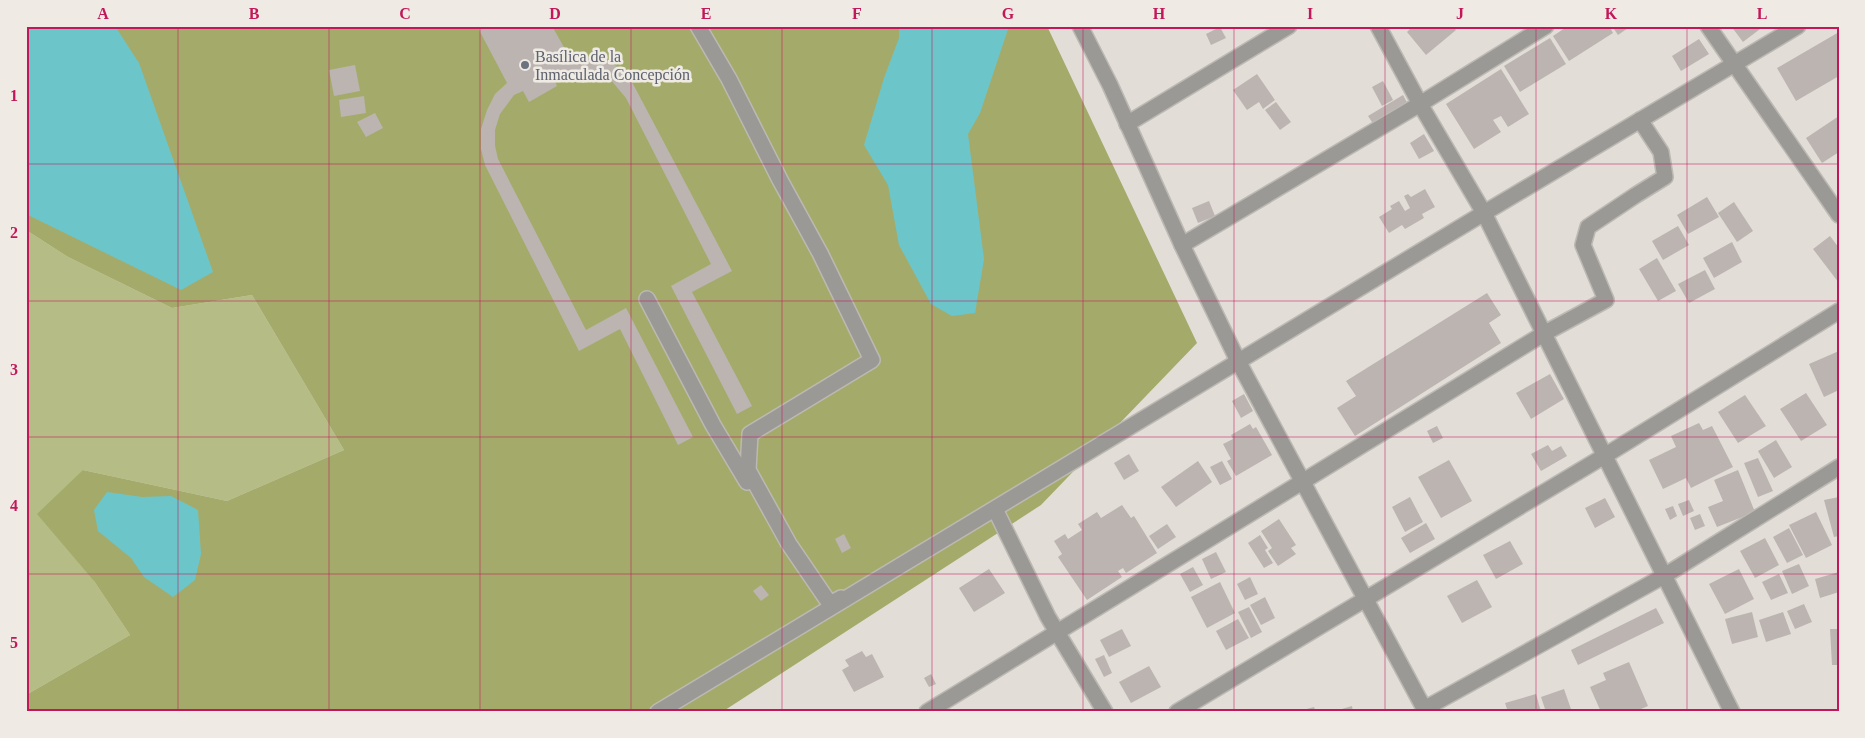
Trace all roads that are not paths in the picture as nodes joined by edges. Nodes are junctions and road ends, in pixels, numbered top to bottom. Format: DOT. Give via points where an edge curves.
graph roads {
  1 [pos="698,26"];
  2 [pos="1080,26"];
  3 [pos="1289,26"];
  4 [pos="1378,26"];
  5 [pos="1546,26"];
  6 [pos="1708,26"];
  7 [pos="1798,26"];
  8 [pos="1735,64"];
  9 [pos="1420,104"];
  10 [pos="1640,120"];
  11 [pos="1127,124"];
  12 [pos="1484,212"];
  13 [pos="1839,214"];
  14 [pos="1182,246"];
  15 [pos="647,299"];
  16 [pos="1839,311"];
  17 [pos="1545,333"];
  18 [pos="1238,362"];
  19 [pos="1606,454"];
  20 [pos="1839,466"];
  21 [pos="1055,472"];
  22 [pos="1303,482"];
  23 [pos="994,509"];
  24 [pos="1664,576"];
  25 [pos="1365,598"];
  26 [pos="822,613"];
  27 [pos="1057,632"];
  28 [pos="1425,710"];
  29 [pos="658,712"];
  30 [pos="927,712"];
  31 [pos="1105,712"];
  32 [pos="1178,712"];
  33 [pos="1732,712"];
  1 -- 21 [label="street" via="820,253 872,360 750,434 748,470 789,544 830,604"];
  2 -- 11 [label="street"];
  3 -- 11 [label="street"];
  4 -- 9 [label="street"];
  5 -- 9 [label="street"];
  6 -- 8 [label="street"];
  7 -- 8 [label="street"];
  8 -- 10 [label="street"];
  8 -- 13 [label="street"];
  9 -- 12 [label="street"];
  9 -- 14 [label="street"];
  10 -- 12 [label="street"];
  10 -- 17 [label="street" via="1661,152 1665,177 1588,227 1583,245 1606,300"];
  11 -- 14 [label="street"];
  12 -- 17 [label="street"];
  12 -- 18 [label="street"];
  14 -- 18 [label="street"];
  15 -- 26 [label="street" via="713,425"];
  16 -- 19 [label="street"];
  17 -- 19 [label="street"];
  17 -- 22 [label="street"];
  18 -- 21 [label="street"];
  18 -- 22 [label="street"];
  19 -- 24 [label="street"];
  19 -- 25 [label="street"];
  20 -- 24 [label="street"];
  21 -- 23 [label="street"];
  22 -- 25 [label="street"];
  22 -- 27 [label="street"];
  23 -- 26 [label="street"];
  23 -- 27 [label="street"];
  24 -- 28 [label="street"];
  24 -- 33 [label="street"];
  25 -- 28 [label="street"];
  25 -- 32 [label="street"];
  26 -- 29 [label="street"];
  27 -- 30 [label="street"];
  27 -- 31 [label="street"];
}
